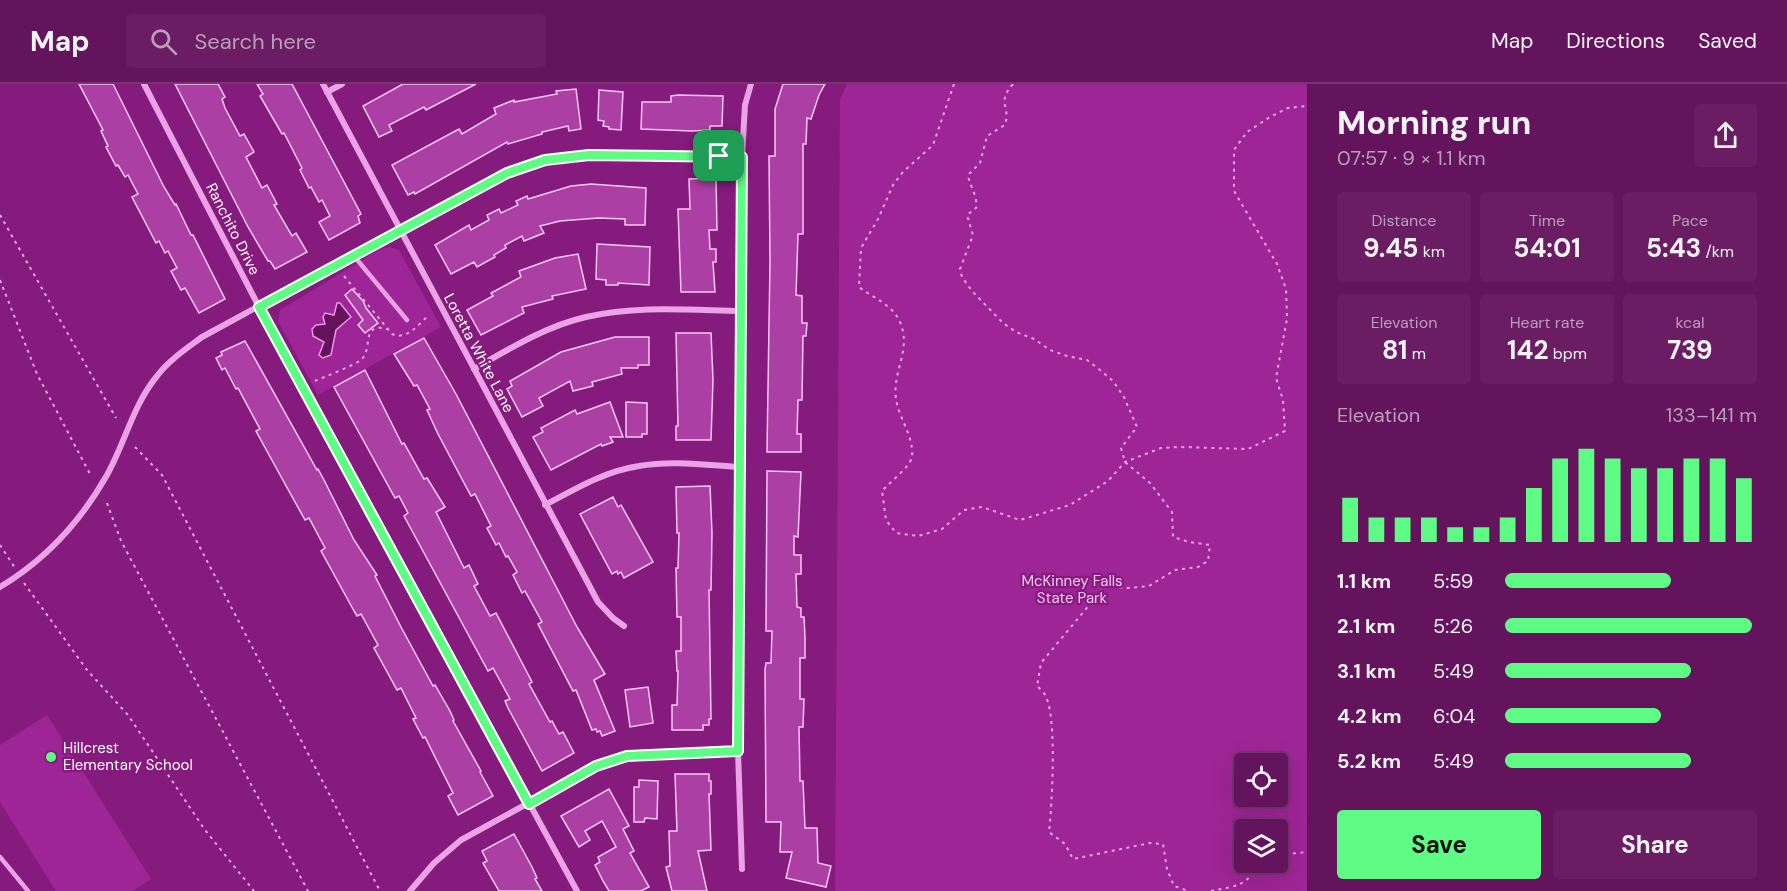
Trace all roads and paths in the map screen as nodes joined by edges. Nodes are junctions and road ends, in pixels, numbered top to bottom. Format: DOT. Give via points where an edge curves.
graph roads {
  1 [pos="144,84"];
  2 [pos="323,84"];
  3 [pos="342,84"];
  4 [pos="751,84"];
  5 [pos="954,84"];
  6 [pos="1014,84"];
  7 [pos="327,92"];
  8 [pos="1307,106"];
  9 [pos="742,157"];
  10 [pos="0,214"];
  11 [pos="401,230"];
  12 [pos="354,256"];
  13 [pos="344,276"];
  14 [pos="0,280"];
  15 [pos="259,307"];
  16 [pos="741,310"];
  17 [pos="429,315"];
  18 [pos="406,320"];
  19 [pos="387,329"];
  20 [pos="474,369"];
  21 [pos="315,381"];
  22 [pos="116,418"];
  23 [pos="135,447"];
  24 [pos="1125,462"];
  25 [pos="740,467"];
  26 [pos="90,474"];
  27 [pos="107,504"];
  28 [pos="545,505"];
  29 [pos="0,545"];
  30 [pos="19,575"];
  31 [pos="0,587"];
  32 [pos="624,626"];
  33 [pos="738,751"];
  34 [pos="529,804"];
  35 [pos="1307,852"];
  36 [pos="1288,854"];
  37 [pos="0,857"];
  38 [pos="742,869"];
  39 [pos="1253,873"];
  40 [pos="28,891"];
  41 [pos="254,891"];
  42 [pos="308,891"];
  43 [pos="380,891"];
  44 [pos="410,891"];
  45 [pos="577,891"];
  46 [pos="1189,891"];
  47 [pos="1211,891"];
  1 -- 15 [label="street, Ranchito Drive"];
  2 -- 7 [label="street, Loretta White Lane"];
  3 -- 7 [label="street"];
  4 -- 9 [label="street" via="745,105"];
  5 -- 24 [label="path" via="933,145 893,185 861,248 859,286 893,309 901,323 905,349 896,381 896,401 911,441 912,458 908,467 882,491 886,520 896,533 918,536 942,529 964,510 982,507 1020,520 1070,505 1108,481"];
  6 -- 24 [label="path" via="1004,100 1005,125 987,136 980,163 968,175 977,202 976,208 966,215 973,235 960,268 962,277 984,304 1016,332 1067,356 1087,360 1113,381 1137,427 1121,448"];
  7 -- 11 [label="street, Loretta White Lane"];
  8 -- 24 [label="path" via="1288,108 1270,117 1247,132 1234,150 1234,191 1277,264 1286,288 1287,319 1276,378 1285,431 1248,449 1161,448"];
  9 -- 11 [label="street" via="589,155 545,160 487,182"];
  9 -- 16 [label="street"];
  10 -- 22 [label="path"];
  11 -- 12 [label="street"];
  11 -- 20 [label="street, Loretta White Lane"];
  12 -- 15 [label="street"];
  12 -- 18 [label="lane"];
  13 -- 19 [label="path"];
  14 -- 26 [label="path" via="37,374"];
  15 -- 30 [label="street" via="202,337 169,362 139,404 93,499 46,554"];
  15 -- 34 [label="street, Ranchito Drive"];
  16 -- 20 [label="street" via="631,310 585,317 531,338"];
  16 -- 25 [label="street"];
  17 -- 19 [label="path" via="405,335 399,337"];
  19 -- 21 [label="path" via="381,327 369,334 366,352 359,362"];
  20 -- 28 [label="street, Loretta White Lane"];
  23 -- 43 [label="path" via="162,475"];
  24 -- 46 [label="path" via="1150,483 1172,512 1173,537 1210,546 1208,561 1198,567 1175,570 1149,586 1105,586 1041,663 1037,686 1047,697 1052,742 1050,832 1065,844 1073,859 1162,844 1174,886"];
  25 -- 28 [label="street" via="637,466 598,478"];
  25 -- 33 [label="street"];
  27 -- 42 [label="path" via="121,541"];
  28 -- 32 [label="street, Loretta White Lane" via="598,602"];
  29 -- 30 [label="path"];
  30 -- 31 [label="street"];
  30 -- 41 [label="path" via="87,670 129,715 205,830"];
  33 -- 34 [label="street" via="627,756 596,766"];
  33 -- 38 [label="street"];
  34 -- 44 [label="street" via="461,840"];
  34 -- 45 [label="street, Ranchito Drive"];
  35 -- 36 [label="path"];
  37 -- 40 [label="lane"];
  39 -- 47 [label="path" via="1243,885"];
}
